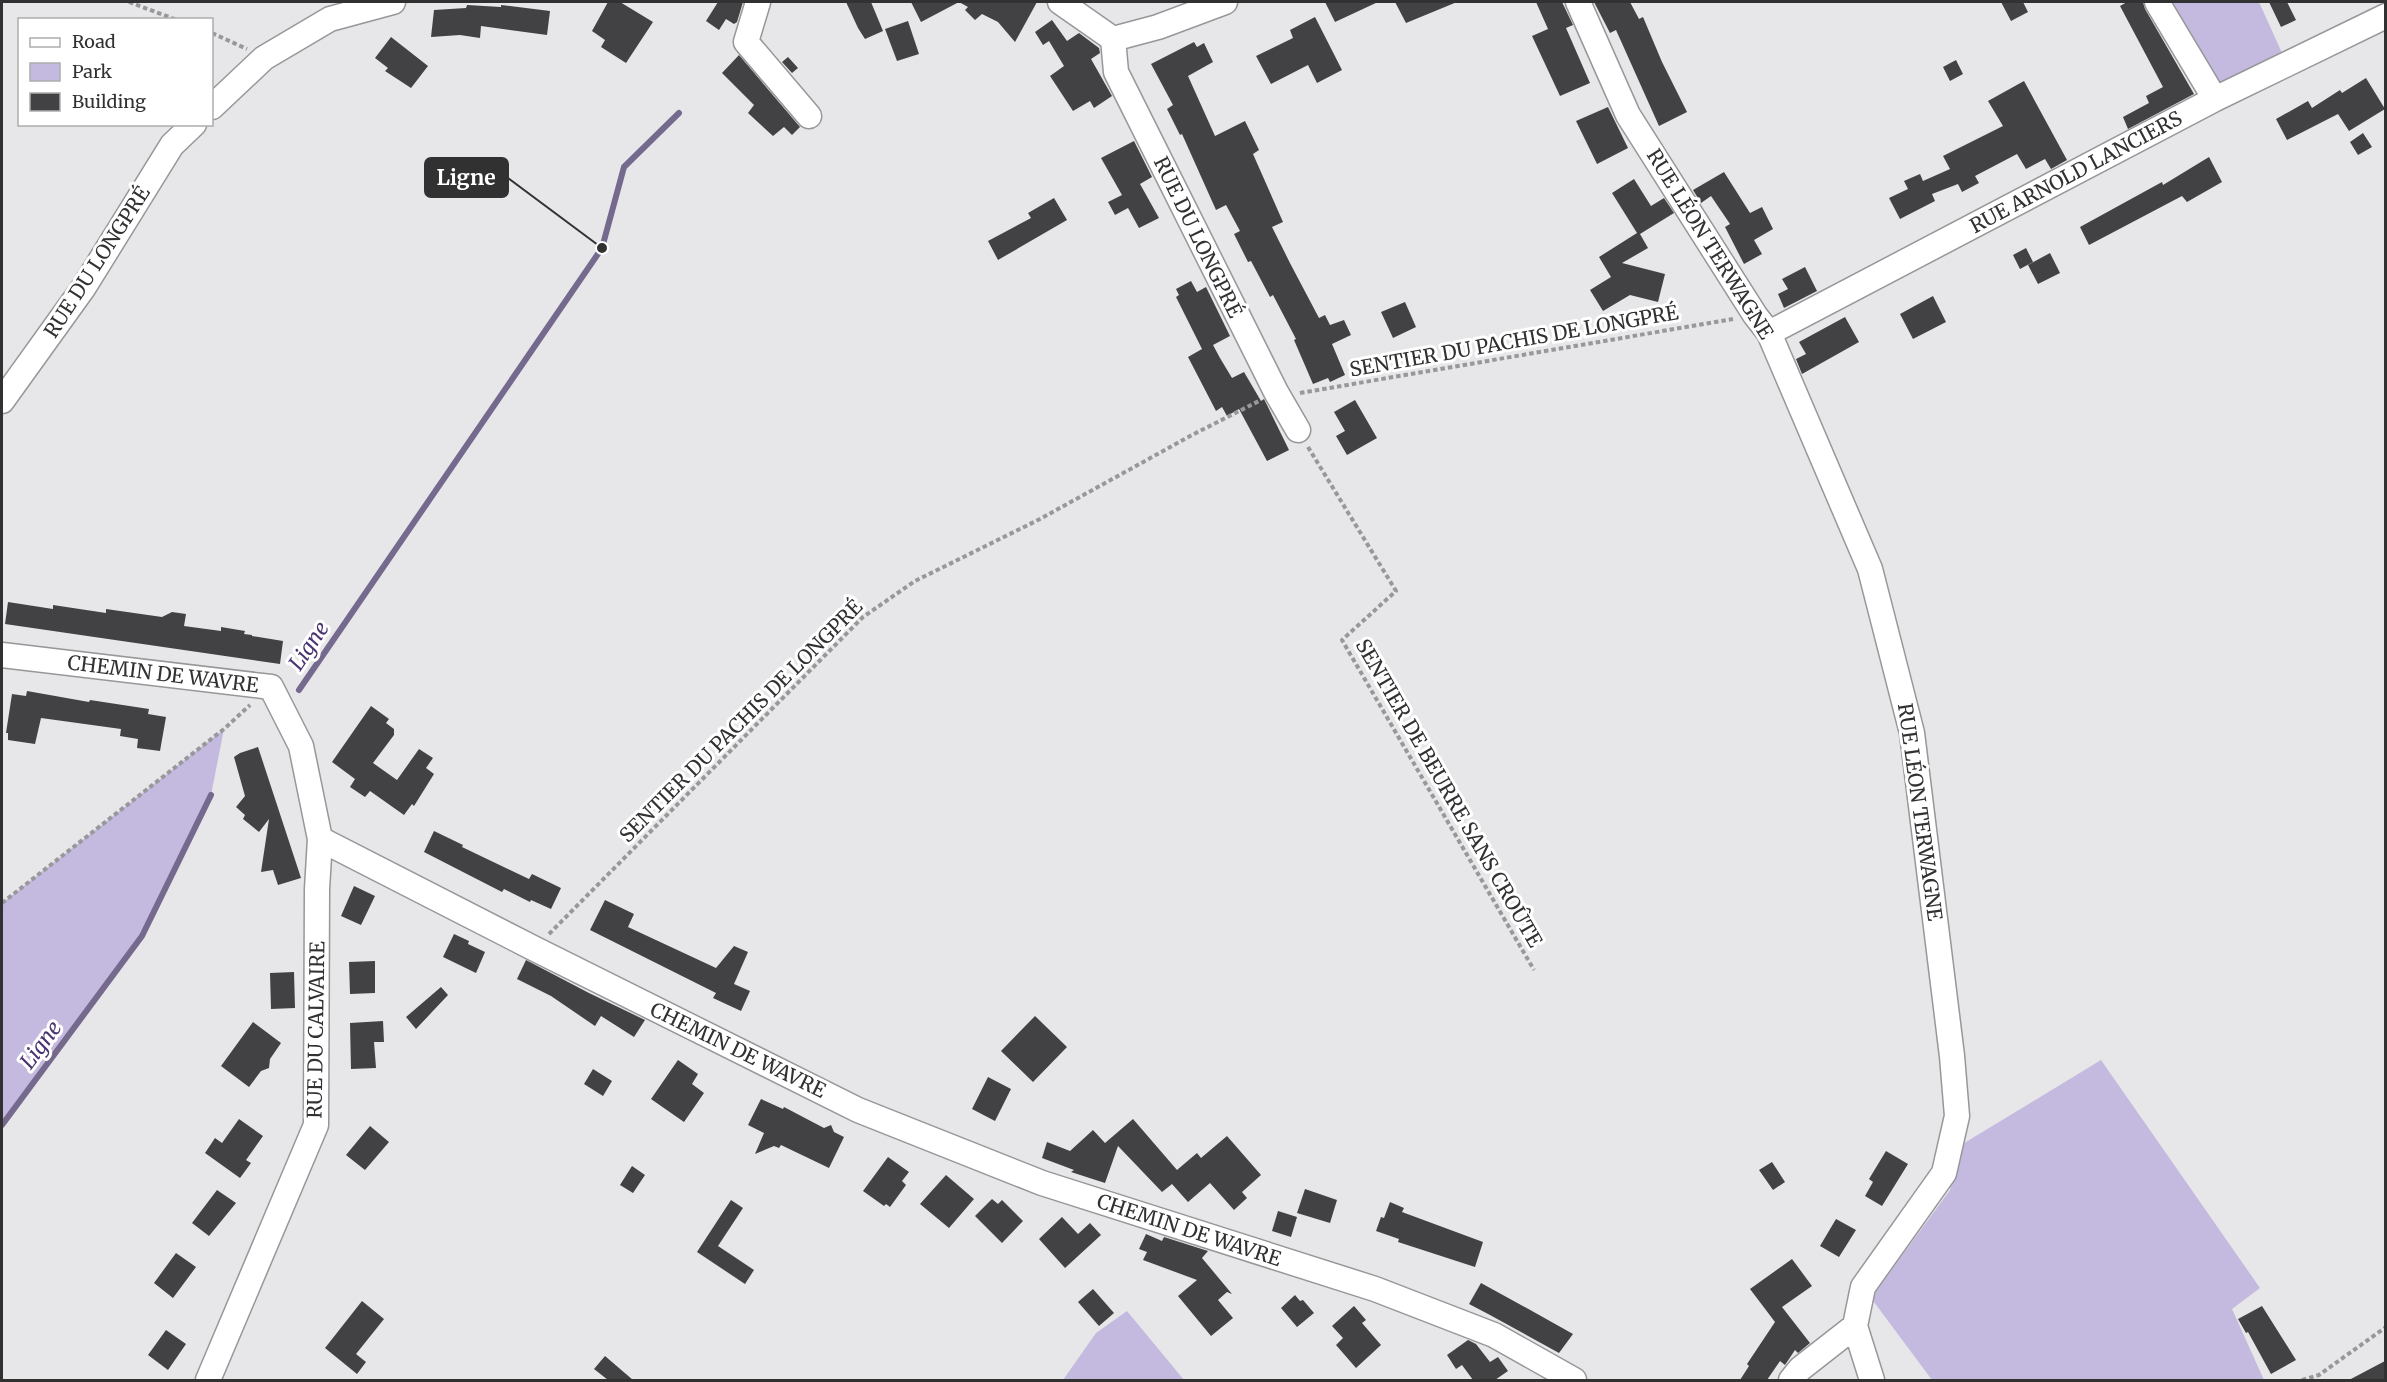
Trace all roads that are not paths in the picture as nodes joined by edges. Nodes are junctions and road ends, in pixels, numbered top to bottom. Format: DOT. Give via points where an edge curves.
graph roads {
  1 [pos="393,2"];
  2 [pos="758,2"];
  3 [pos="1060,2"];
  4 [pos="1225,2"];
  5 [pos="1578,2"];
  6 [pos="2157,2"];
  7 [pos="2385,16"];
  8 [pos="1113,39"];
  9 [pos="2215,99"];
  10 [pos="213,106"];
  11 [pos="808,116"];
  12 [pos="192,126"];
  13 [pos="1762,324"];
  14 [pos="2,401"];
  15 [pos="1298,430"];
  16 [pos="2,655"];
  17 [pos="320,838"];
  18 [pos="1855,1326"];
  19 [pos="208,1380"];
  20 [pos="1575,1380"];
  21 [pos="1791,1380"];
  22 [pos="1872,1380"];
  1 -- 10 [label="street" via="330,19 264,58"];
  2 -- 11 [label="street" via="746,42"];
  3 -- 8 [label="street"];
  4 -- 8 [label="street"];
  5 -- 13 [label="street, RUE LÉON TERWAGNE" via="1628,115"];
  6 -- 9 [label="street"];
  7 -- 9 [label="street, RUE ARNOLD LANCIERS"];
  8 -- 15 [label="street, RUE DU LONGPRÉ" via="1116,72"];
  9 -- 13 [label="street, RUE ARNOLD LANCIERS"];
  12 -- 14 [label="street, RUE DU LONGPRÉ" via="172,145 84,287"];
  13 -- 18 [label="street, RUE LÉON TERWAGNE" via="1870,569 1912,733 1955,1092 1957,1116 1944,1173 1863,1287"];
  16 -- 17 [label="street, CHEMIN DE WAVRE" via="271,687 302,746"];
  17 -- 19 [label="street, RUE DU CALVAIRE" via="316,889 316,1125"];
  17 -- 20 [label="street, CHEMIN DE WAVRE" via="858,1110 1042,1183 1375,1289 1494,1335"];
  18 -- 21 [label="street"];
  18 -- 22 [label="street, RUE LÉON TERWAGNE"];
}
